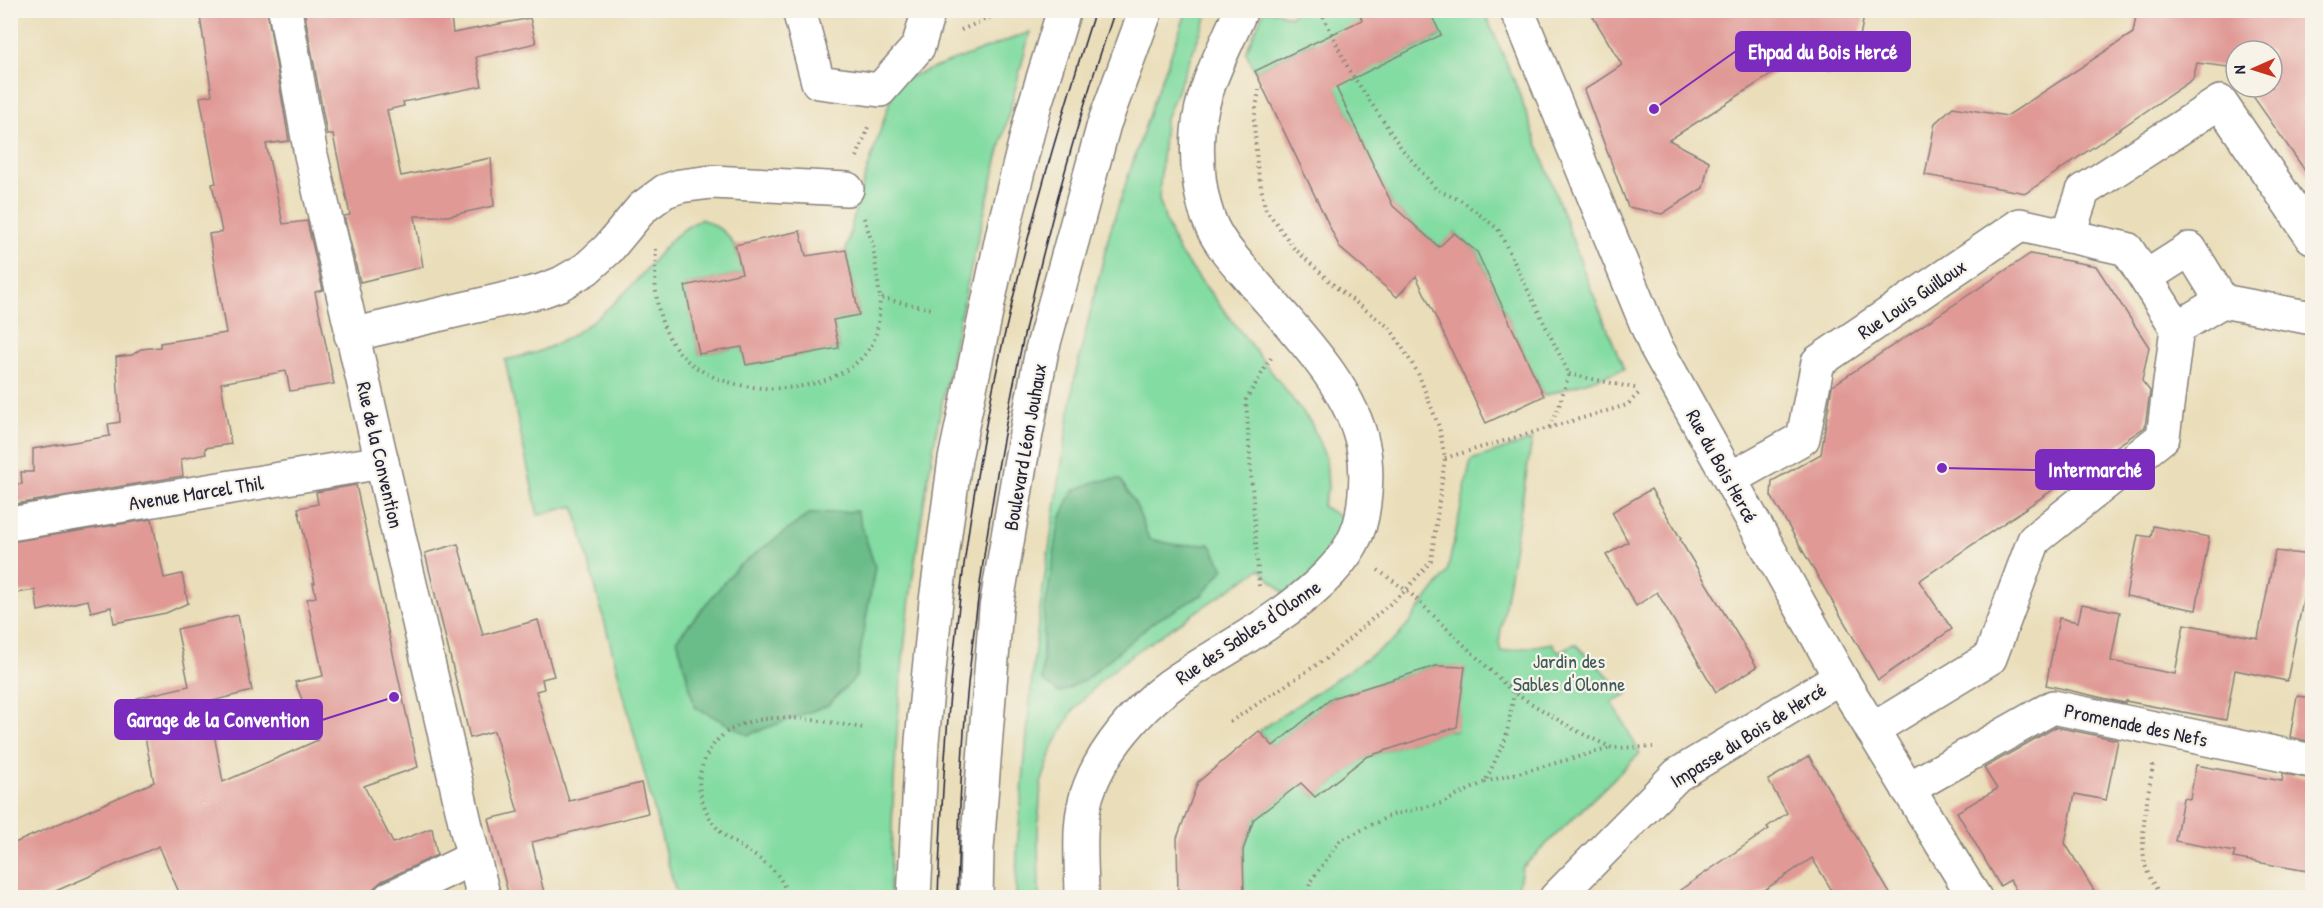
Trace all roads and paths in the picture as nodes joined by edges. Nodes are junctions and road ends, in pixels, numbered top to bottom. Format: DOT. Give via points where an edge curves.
graph roads {
  1 [pos="285,10"];
  2 [pos="799,10"];
  3 [pos="929,10"];
  4 [pos="1064,10"];
  5 [pos="1146,10"];
  6 [pos="1241,10"];
  7 [pos="1516,10"];
  8 [pos="1321,11"];
  9 [pos="880,90"];
  10 [pos="847,189"];
  11 [pos="654,198"];
  12 [pos="2068,236"];
  13 [pos="2313,237"];
  14 [pos="2146,277"];
  15 [pos="880,297"];
  16 [pos="2222,301"];
  17 [pos="932,309"];
  18 [pos="2313,318"];
  19 [pos="1290,326"];
  20 [pos="2177,328"];
  21 [pos="351,335"];
  22 [pos="1569,374"];
  23 [pos="1548,430"];
  24 [pos="1445,458"];
  25 [pos="382,462"];
  26 [pos="1730,479"];
  27 [pos="10,524"];
  28 [pos="1349,550"];
  29 [pos="1262,625"];
  30 [pos="1840,677"];
  31 [pos="1514,693"];
  32 [pos="863,728"];
  33 [pos="2158,729"];
  34 [pos="1872,730"];
  35 [pos="1660,746"];
  36 [pos="1612,748"];
  37 [pos="2313,761"];
  38 [pos="1485,782"];
  39 [pos="1908,789"];
  40 [pos="473,858"];
  41 [pos="390,897"];
  42 [pos="484,897"];
  43 [pos="787,897"];
  44 [pos="914,897"];
  45 [pos="976,897"];
  46 [pos="1082,897"];
  47 [pos="1308,897"];
  48 [pos="1556,897"];
  49 [pos="1975,897"];
  50 [pos="2163,897"];
  1 -- 21 [label="street, Rue de la Convention" via="310,155"];
  2 -- 9 [label="street" via="819,82"];
  3 -- 9 [label="street" via="918,47"];
  4 -- 44 [label="street" via="1032,111 955,459 923,729"];
  5 -- 45 [label="street, Boulevard Léon Jouhaux" via="1104,124 1042,350 1022,453 996,608"];
  6 -- 19 [label="street, Rue des Sables d'Olonne" via="1205,97 1198,131 1202,197 1212,226 1226,249"];
  7 -- 26 [label="street, Rue du Bois Hercé" via="1655,345"];
  8 -- 22 [label="path" via="1349,70 1402,149 1437,190 1462,201 1498,229"];
  9 -- 10 [label="path"];
  10 -- 11 [label="street" via="712,182 680,186"];
  10 -- 15 [label="path" via="857,202 870,236"];
  11 -- 15 [label="path" via="658,312 680,353 715,379 744,387 773,388 824,381 843,372 871,346"];
  11 -- 21 [label="street" via="596,260 560,284"];
  12 -- 13 [label="street" via="2083,191 2220,102"];
  12 -- 14 [label="street, Rue Louis Guilloux" via="2127,249"];
  12 -- 26 [label="street, Rue Louis Guilloux" via="2020,225 1818,362 1803,438"];
  14 -- 16 [label="street" via="2190,249"];
  14 -- 20 [label="street, Rue Louis Guilloux"];
  15 -- 17 [label="path"];
  16 -- 18 [label="street"];
  16 -- 20 [label="street"];
  19 -- 28 [label="street, Rue des Sables d'Olonne" via="1327,370 1350,409 1363,445 1366,485 1361,520"];
  19 -- 29 [label="path" via="1246,400"];
  20 -- 34 [label="street" via="2163,437 2034,540 1990,658"];
  21 -- 25 [label="street, Rue de la Convention"];
  22 -- 23 [label="path"];
  22 -- 23 [label="path" via="1642,390 1627,405"];
  23 -- 24 [label="path"];
  25 -- 27 [label="street, Avenue Marcel Thil"];
  25 -- 40 [label="street, Rue de la Convention"];
  26 -- 30 [label="street, Rue du Bois Hercé"];
  28 -- 29 [label="street, Rue des Sables d'Olonne" via="1327,578"];
  28 -- 31 [label="path" via="1410,593"];
  29 -- 46 [label="street, Rue des Sables d'Olonne" via="1168,687 1135,715 1109,751 1089,786 1081,824"];
  30 -- 34 [label="street, Rue du Bois Hercé"];
  30 -- 48 [label="street, Impasse du Bois de Hercé" via="1677,775"];
  31 -- 36 [label="path"];
  31 -- 38 [label="path" via="1506,738"];
  32 -- 43 [label="path" via="793,718 750,722 726,733 707,754 699,785 709,817 723,834 780,877"];
  33 -- 37 [label="street, Promenade des Nefs"];
  33 -- 39 [label="street, Promenade des Nefs" via="2053,707"];
  33 -- 50 [label="path" via="2144,833 2145,864"];
  34 -- 39 [label="street, Rue du Bois Hercé"];
  35 -- 36 [label="path"];
  36 -- 38 [label="path"];
  38 -- 47 [label="path" via="1442,803 1391,815 1340,841 1310,882"];
  39 -- 49 [label="street, Rue du Bois Hercé"];
  40 -- 41 [label="street"];
  40 -- 42 [label="street, Rue de la Convention"];
}
